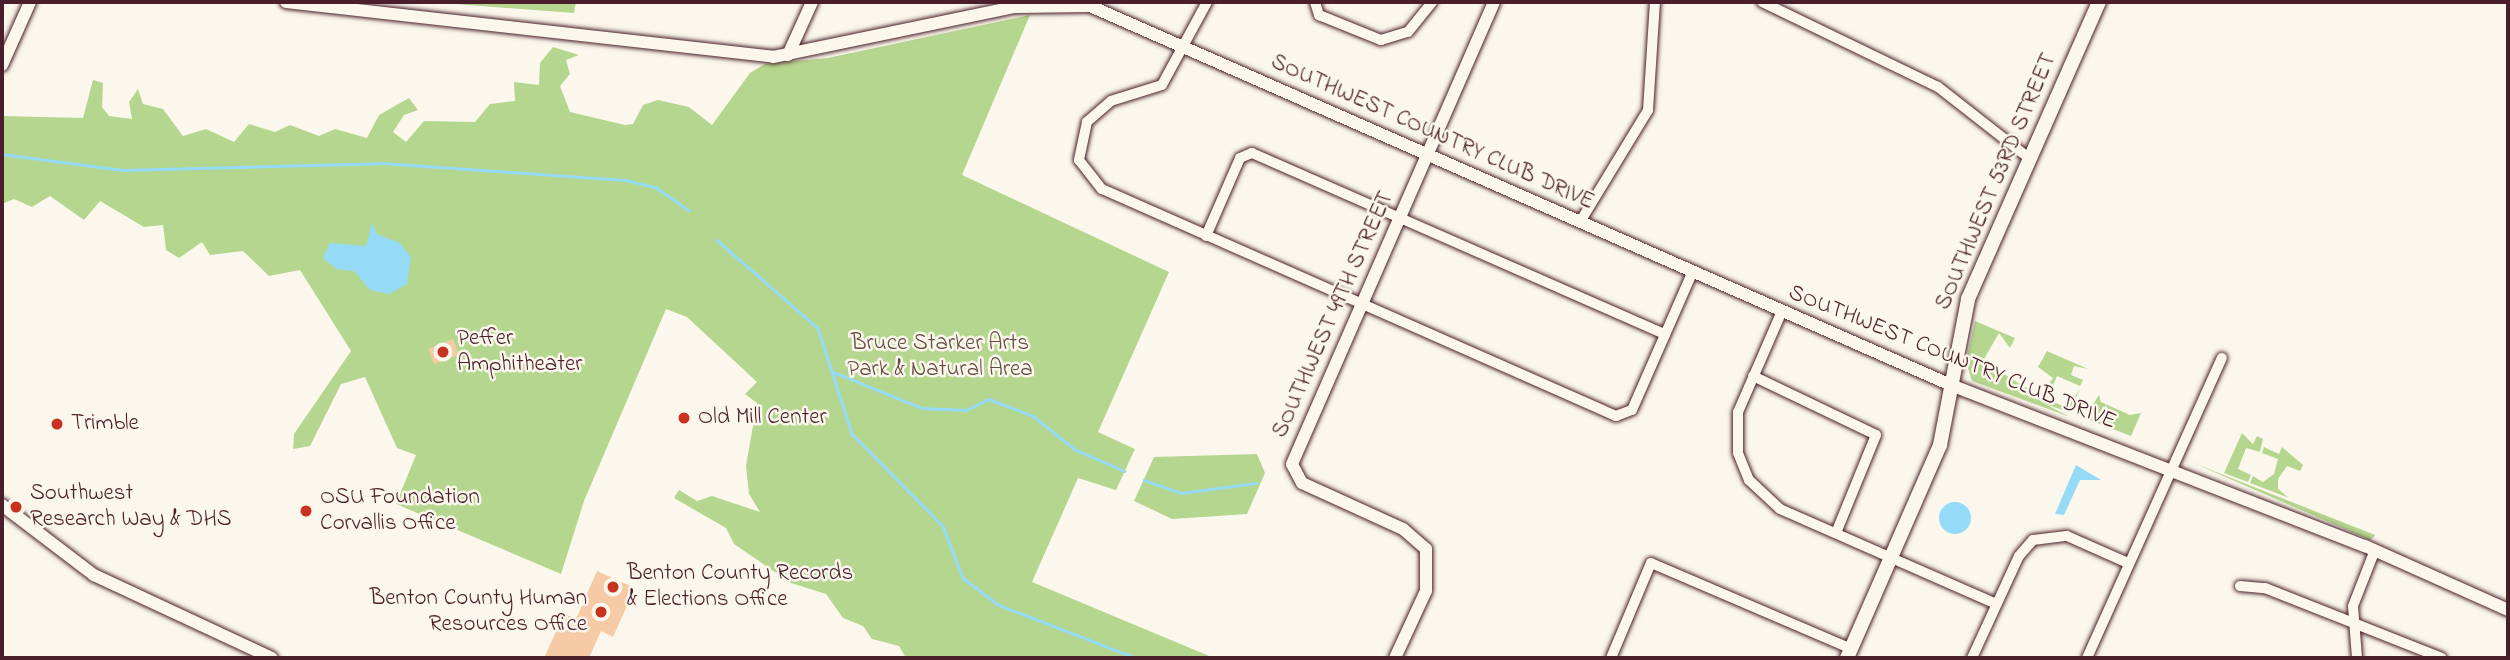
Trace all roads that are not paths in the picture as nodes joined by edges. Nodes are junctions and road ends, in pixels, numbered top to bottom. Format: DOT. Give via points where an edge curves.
graph roads {
  1 [pos="30,2"];
  2 [pos="286,2"];
  3 [pos="812,2"];
  4 [pos="1207,2"];
  5 [pos="1315,2"];
  6 [pos="1432,2"];
  7 [pos="1494,2"];
  8 [pos="1656,2"];
  9 [pos="1762,2"];
  10 [pos="2099,2"];
  11 [pos="1107,6"];
  12 [pos="1187,47"];
  13 [pos="788,55"];
  14 [pos="2,65"];
  15 [pos="1428,155"];
  16 [pos="2030,159"];
  17 [pos="1400,218"];
  18 [pos="1580,222"];
  19 [pos="1206,236"];
  20 [pos="1693,271"];
  21 [pos="1362,305"];
  22 [pos="1782,311"];
  23 [pos="1665,334"];
  24 [pos="2222,358"];
  25 [pos="1753,376"];
  26 [pos="1951,384"];
  27 [pos="2172,470"];
  28 [pos="2,505"];
  29 [pos="1836,533"];
  30 [pos="2375,551"];
  31 [pos="1891,558"];
  32 [pos="2128,563"];
  33 [pos="2239,586"];
  34 [pos="1996,604"];
  35 [pos="2508,610"];
  36 [pos="2356,626"];
  37 [pos="1849,654"];
  38 [pos="272,658"];
  39 [pos="1395,658"];
  40 [pos="1611,658"];
  41 [pos="1972,658"];
  42 [pos="2087,658"];
  43 [pos="2357,658"];
  44 [pos="2442,658"];
  1 -- 14 [label="street"];
  2 -- 13 [label="street, SOUTHWEST COUNTRY CLUB DRIVE" via="697,51"];
  3 -- 13 [label="street"];
  4 -- 12 [label="street"];
  5 -- 6 [label="street" via="1319,15 1381,40 1418,25"];
  7 -- 15 [label="street, SOUTHWEST 49TH STREET"];
  8 -- 18 [label="street" via="1648,110"];
  9 -- 16 [label="street" via="1937,88"];
  10 -- 16 [label="main road, SOUTHWEST 53RD STREET"];
  11 -- 12 [label="street, SOUTHWEST COUNTRY CLUB DRIVE"];
  11 -- 13 [label="street, SOUTHWEST COUNTRY CLUB DRIVE" via="1043,3"];
  12 -- 15 [label="street, SOUTHWEST COUNTRY CLUB DRIVE"];
  12 -- 19 [label="street" via="1162,85 1098,108 1079,139 1079,160 1102,189"];
  15 -- 17 [label="street, SOUTHWEST 49TH STREET"];
  15 -- 18 [label="street, SOUTHWEST COUNTRY CLUB DRIVE"];
  16 -- 26 [label="main road, SOUTHWEST 53RD STREET" via="1968,299"];
  17 -- 19 [label="street" via="1248,153 1240,158"];
  17 -- 21 [label="street, SOUTHWEST 49TH STREET"];
  17 -- 23 [label="street"];
  18 -- 20 [label="street, SOUTHWEST COUNTRY CLUB DRIVE"];
  19 -- 21 [label="street"];
  20 -- 22 [label="street, SOUTHWEST COUNTRY CLUB DRIVE"];
  20 -- 23 [label="street"];
  21 -- 23 [label="street" via="1620,416 1632,410"];
  21 -- 39 [label="street, SOUTHWEST 49TH STREET" via="1292,464 1302,483 1403,529 1426,549 1426,591"];
  22 -- 25 [label="street"];
  22 -- 26 [label="street, SOUTHWEST COUNTRY CLUB DRIVE"];
  24 -- 27 [label="street"];
  25 -- 29 [label="street" via="1736,427 1742,467 1768,500"];
  25 -- 29 [label="street" via="1876,435"];
  26 -- 27 [label="street, SOUTHWEST COUNTRY CLUB DRIVE"];
  26 -- 31 [label="main road, SOUTHWEST 53RD STREET" via="1940,445"];
  27 -- 30 [label="street, SOUTHWEST COUNTRY CLUB DRIVE"];
  27 -- 32 [label="street"];
  28 -- 38 [label="street" via="94,575"];
  29 -- 31 [label="street"];
  30 -- 35 [label="street, SOUTHWEST COUNTRY CLUB DRIVE"];
  30 -- 36 [label="street" via="2353,606"];
  31 -- 34 [label="street"];
  31 -- 37 [label="main road, SOUTHWEST 53RD STREET"];
  32 -- 34 [label="street" via="2067,536 2041,536 2022,550"];
  32 -- 42 [label="street"];
  33 -- 36 [label="street" via="2265,588"];
  34 -- 41 [label="street"];
  36 -- 43 [label="street"];
  36 -- 44 [label="street"];
  37 -- 40 [label="street" via="1651,563"];
}
